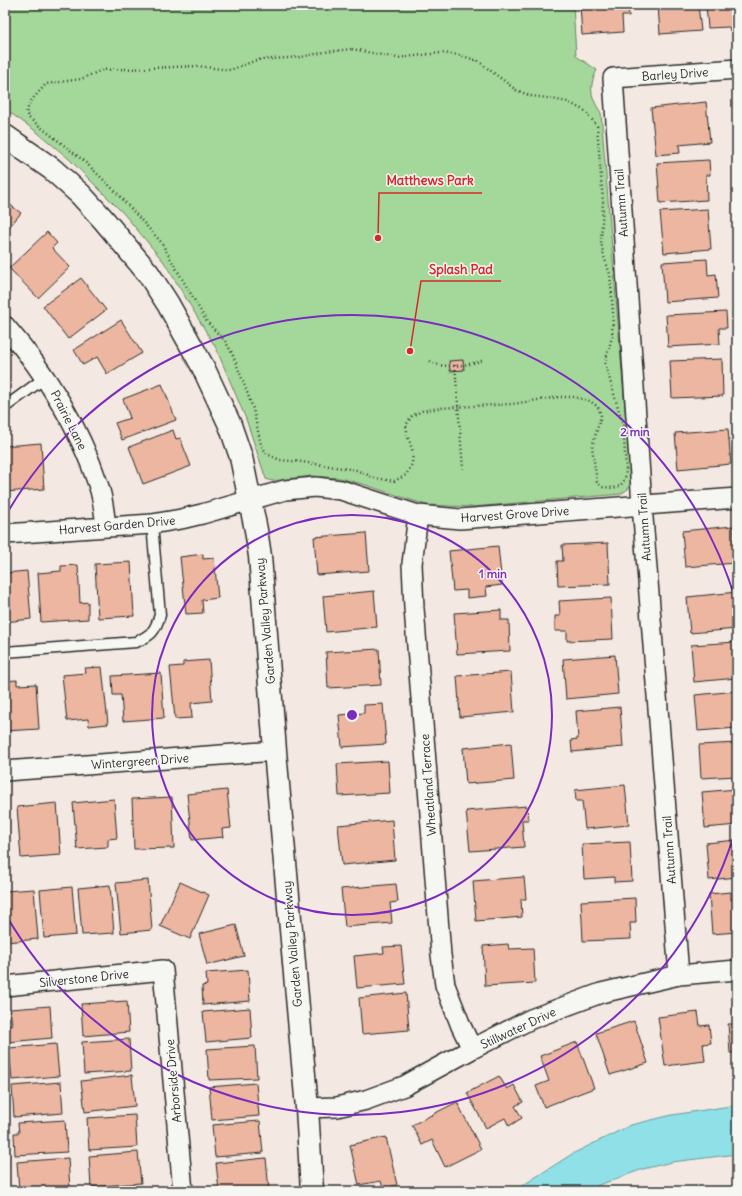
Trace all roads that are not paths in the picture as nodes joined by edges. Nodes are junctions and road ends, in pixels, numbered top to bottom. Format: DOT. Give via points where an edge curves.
graph roads {
  1 [pos="737,69"];
  2 [pos="613,78"];
  3 [pos="5,136"];
  4 [pos="5,326"];
  5 [pos="46,377"];
  6 [pos="5,407"];
  7 [pos="737,498"];
  8 [pos="250,499"];
  9 [pos="642,505"];
  10 [pos="418,515"];
  11 [pos="152,524"];
  12 [pos="106,526"];
  13 [pos="5,534"];
  14 [pos="5,652"];
  15 [pos="275,751"];
  16 [pos="5,771"];
  17 [pos="163,970"];
  18 [pos="737,970"];
  19 [pos="679,975"];
  20 [pos="5,986"];
  21 [pos="472,1049"];
  22 [pos="307,1108"];
  23 [pos="182,1191"];
  24 [pos="312,1191"];
  1 -- 2 [label="street, Barley Drive"];
  2 -- 9 [label="street, Autumn Trail"];
  3 -- 8 [label="street, Garden Valley Parkway" via="52,169 80,194 148,273 185,332 215,391 241,457"];
  4 -- 5 [label="street, Prairie Lane"];
  5 -- 6 [label="lane"];
  5 -- 12 [label="street, Prairie Lane" via="82,442 99,485"];
  7 -- 9 [label="street, Harvest Grove Drive"];
  8 -- 10 [label="street, Harvest Grove Drive" via="315,486 341,490"];
  8 -- 11 [label="street, Harvest Garden Drive" via="181,519"];
  8 -- 15 [label="street, Garden Valley Parkway" via="260,556"];
  9 -- 10 [label="street, Harvest Grove Drive" via="460,519"];
  9 -- 19 [label="street, Autumn Trail"];
  10 -- 21 [label="street, Wheatland Terrace" via="412,564 414,608 445,985"];
  11 -- 12 [label="street, Harvest Garden Drive"];
  11 -- 14 [label="lane" via="160,615 156,627 149,636 136,642"];
  12 -- 13 [label="street, Harvest Garden Drive"];
  15 -- 16 [label="street, Wintergreen Drive"];
  15 -- 22 [label="street, Garden Valley Parkway"];
  17 -- 20 [label="street, Silverstone Drive"];
  17 -- 23 [label="street, Arborside Drive"];
  18 -- 19 [label="street, Stillwater Drive"];
  19 -- 21 [label="street, Stillwater Drive" via="594,996 530,1019"];
  21 -- 22 [label="street, Stillwater Drive" via="404,1086 366,1100 337,1107"];
  22 -- 24 [label="street, Garden Valley Parkway"];
}
